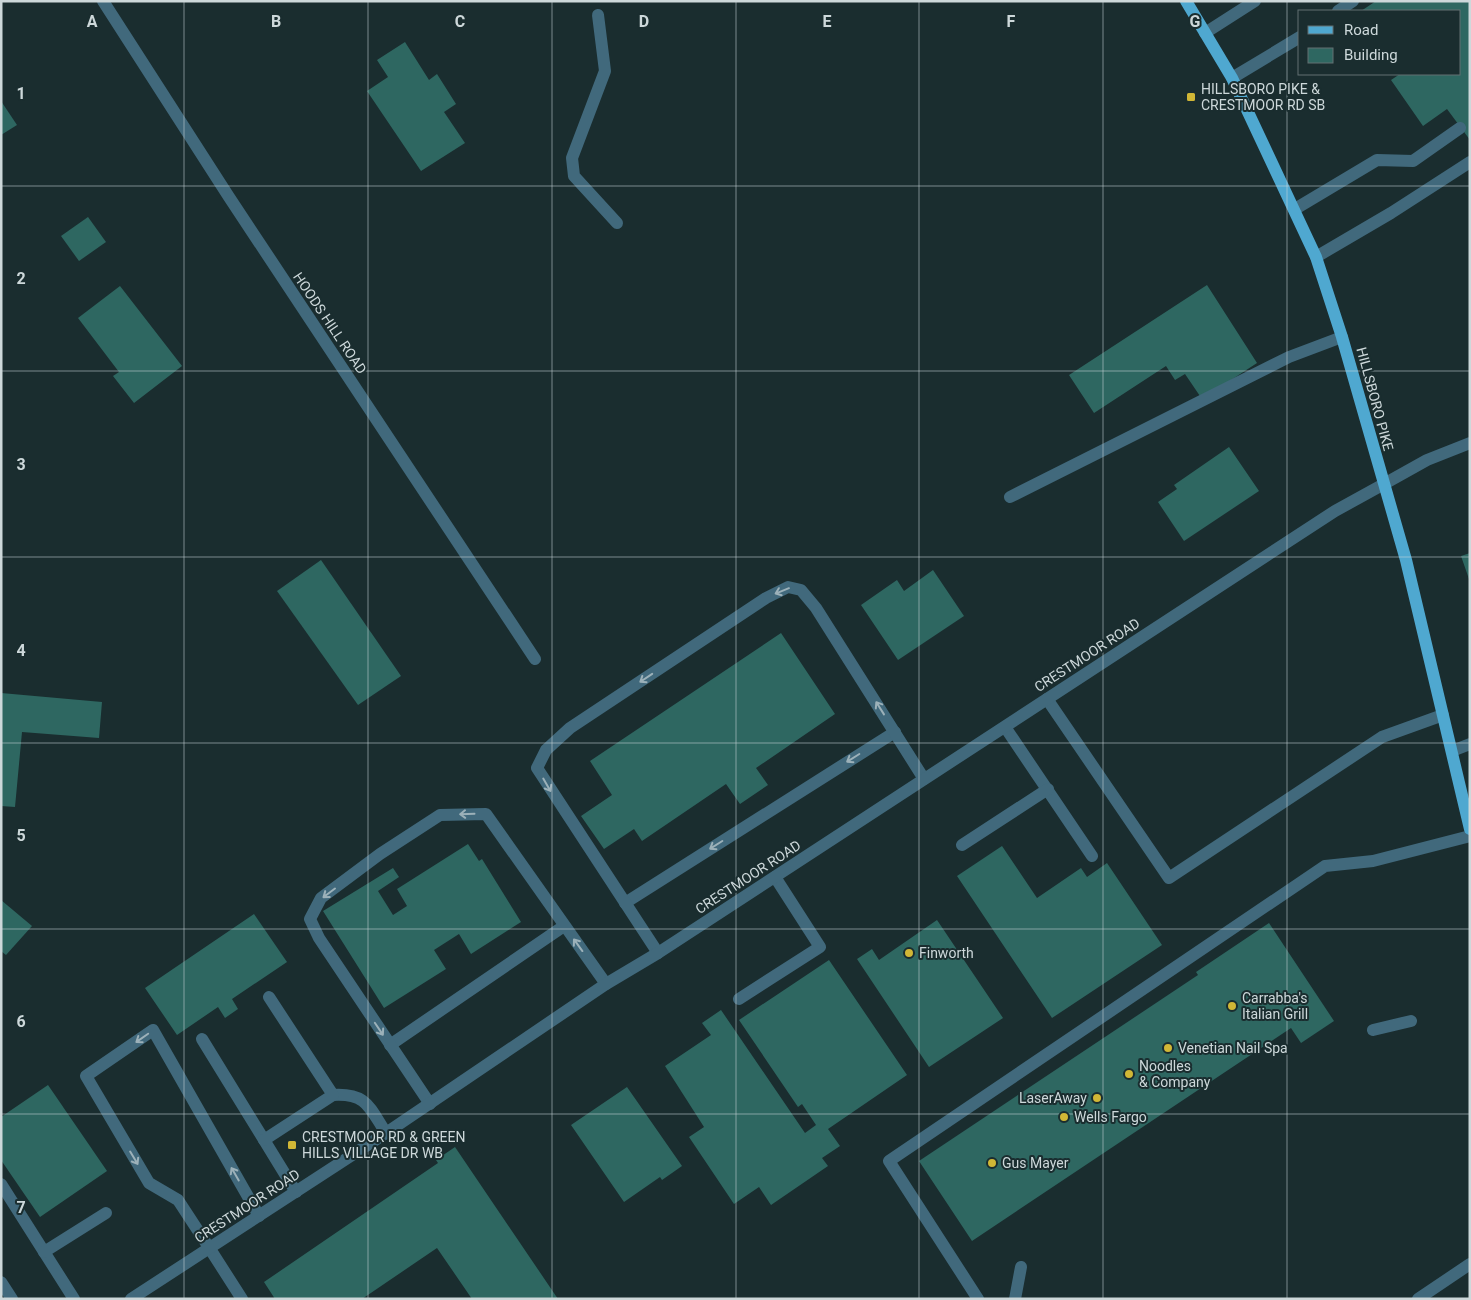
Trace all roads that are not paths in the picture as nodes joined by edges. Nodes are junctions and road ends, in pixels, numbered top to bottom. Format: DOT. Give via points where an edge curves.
graph roads {
  1 [pos="103,1"];
  2 [pos="1186,1"];
  3 [pos="1255,1"];
  4 [pos="1353,1"];
  5 [pos="1340,10"];
  6 [pos="598,14"];
  7 [pos="1205,33"];
  8 [pos="1298,38"];
  9 [pos="1232,78"];
  10 [pos="1460,128"];
  11 [pos="1470,162"];
  12 [pos="1295,209"];
  13 [pos="617,222"];
  14 [pos="1316,257"];
  15 [pos="1342,337"];
  16 [pos="1470,443"];
  17 [pos="1384,484"];
  18 [pos="1010,497"];
  19 [pos="535,659"];
  20 [pos="1047,699"];
  21 [pos="1443,715"];
  22 [pos="1005,727"];
  23 [pos="894,732"];
  24 [pos="1470,744"];
  25 [pos="1452,751"];
  26 [pos="924,779"];
  27 [pos="1048,789"];
  28 [pos="1470,830"];
  29 [pos="1470,836"];
  30 [pos="962,845"];
  31 [pos="1092,856"];
  32 [pos="775,877"];
  33 [pos="625,903"];
  34 [pos="564,926"];
  35 [pos="658,953"];
  36 [pos="606,984"];
  37 [pos="269,997"];
  38 [pos="739,999"];
  39 [pos="1411,1021"];
  40 [pos="1373,1030"];
  41 [pos="202,1039"];
  42 [pos="390,1045"];
  43 [pos="333,1095"];
  44 [pos="430,1104"];
  45 [pos="386,1133"];
  46 [pos="264,1140"];
  47 [pos="1,1184"];
  48 [pos="296,1192"];
  49 [pos="106,1213"];
  50 [pos="259,1216"];
  51 [pos="210,1249"];
  52 [pos="44,1252"];
  53 [pos="1470,1264"];
  54 [pos="1021,1267"];
  55 [pos="1,1282"];
  56 [pos="12,1299"];
  57 [pos="74,1299"];
  58 [pos="131,1299"];
  59 [pos="242,1299"];
  60 [pos="978,1299"];
  61 [pos="1015,1299"];
  62 [pos="1418,1299"];
  1 -- 19 [label="street, HOODS HILL ROAD" via="229,198"];
  2 -- 7 [label="main road, HILLSBORO PIKE"];
  3 -- 7 [label="street"];
  4 -- 5 [label="street"];
  6 -- 13 [label="street" via="605,71 572,158 574,176"];
  7 -- 9 [label="main road, HILLSBORO PIKE"];
  8 -- 9 [label="street"];
  9 -- 12 [label="main road, HILLSBORO PIKE"];
  10 -- 12 [label="street" via="1413,162 1377,160"];
  11 -- 14 [label="street"];
  12 -- 14 [label="main road, HILLSBORO PIKE"];
  14 -- 15 [label="main road, HILLSBORO PIKE"];
  15 -- 17 [label="main road, HILLSBORO PIKE"];
  15 -- 18 [label="street" via="1289,357"];
  16 -- 17 [label="street, CRESTMOOR ROAD" via="1427,460"];
  17 -- 20 [label="street, CRESTMOOR ROAD" via="1335,511"];
  17 -- 21 [label="main road, HILLSBORO PIKE" via="1406,560"];
  20 -- 21 [label="street" via="1169,878 1382,737"];
  20 -- 22 [label="street, CRESTMOOR ROAD"];
  21 -- 25 [label="main road, HILLSBORO PIKE"];
  22 -- 26 [label="street, CRESTMOOR ROAD"];
  22 -- 27 [label="street"];
  23 -- 26 [label="street"];
  23 -- 33 [label="street, one-way"];
  23 -- 33 [label="street, one-way" via="802,590 788,587 766,598 570,728 543,756 538,768"];
  24 -- 25 [label="street"];
  25 -- 28 [label="main road, HILLSBORO PIKE"];
  26 -- 32 [label="street, CRESTMOOR ROAD"];
  27 -- 30 [label="street"];
  27 -- 31 [label="street"];
  29 -- 60 [label="street" via="1373,861 1325,866 889,1161"];
  32 -- 35 [label="street, CRESTMOOR ROAD"];
  32 -- 38 [label="street" via="820,946"];
  33 -- 35 [label="street"];
  36 -- 34 [label="street, one-way"];
  34 -- 42 [label="street"];
  34 -- 42 [label="street, one-way" via="486,814 440,815 380,854 321,898 310,919 319,938"];
  35 -- 36 [label="street, CRESTMOOR ROAD"];
  36 -- 44 [label="street, CRESTMOOR ROAD"];
  37 -- 43 [label="street"];
  39 -- 40 [label="street"];
  41 -- 46 [label="street"];
  42 -- 44 [label="street"];
  43 -- 45 [label="street" via="350,1094 364,1100"];
  43 -- 46 [label="street"];
  44 -- 45 [label="street, CRESTMOOR ROAD"];
  45 -- 48 [label="street, CRESTMOOR ROAD"];
  46 -- 48 [label="street"];
  47 -- 52 [label="street"];
  48 -- 50 [label="street, CRESTMOOR ROAD"];
  49 -- 52 [label="street"];
  50 -- 51 [label="street, CRESTMOOR ROAD"];
  50 -- 51 [label="street, one-way" via="153,1030 86,1076 149,1182 178,1200"];
  51 -- 58 [label="street, CRESTMOOR ROAD"];
  51 -- 59 [label="street"];
  52 -- 57 [label="street"];
  53 -- 62 [label="street"];
  54 -- 61 [label="street"];
  55 -- 56 [label="street"];
}
